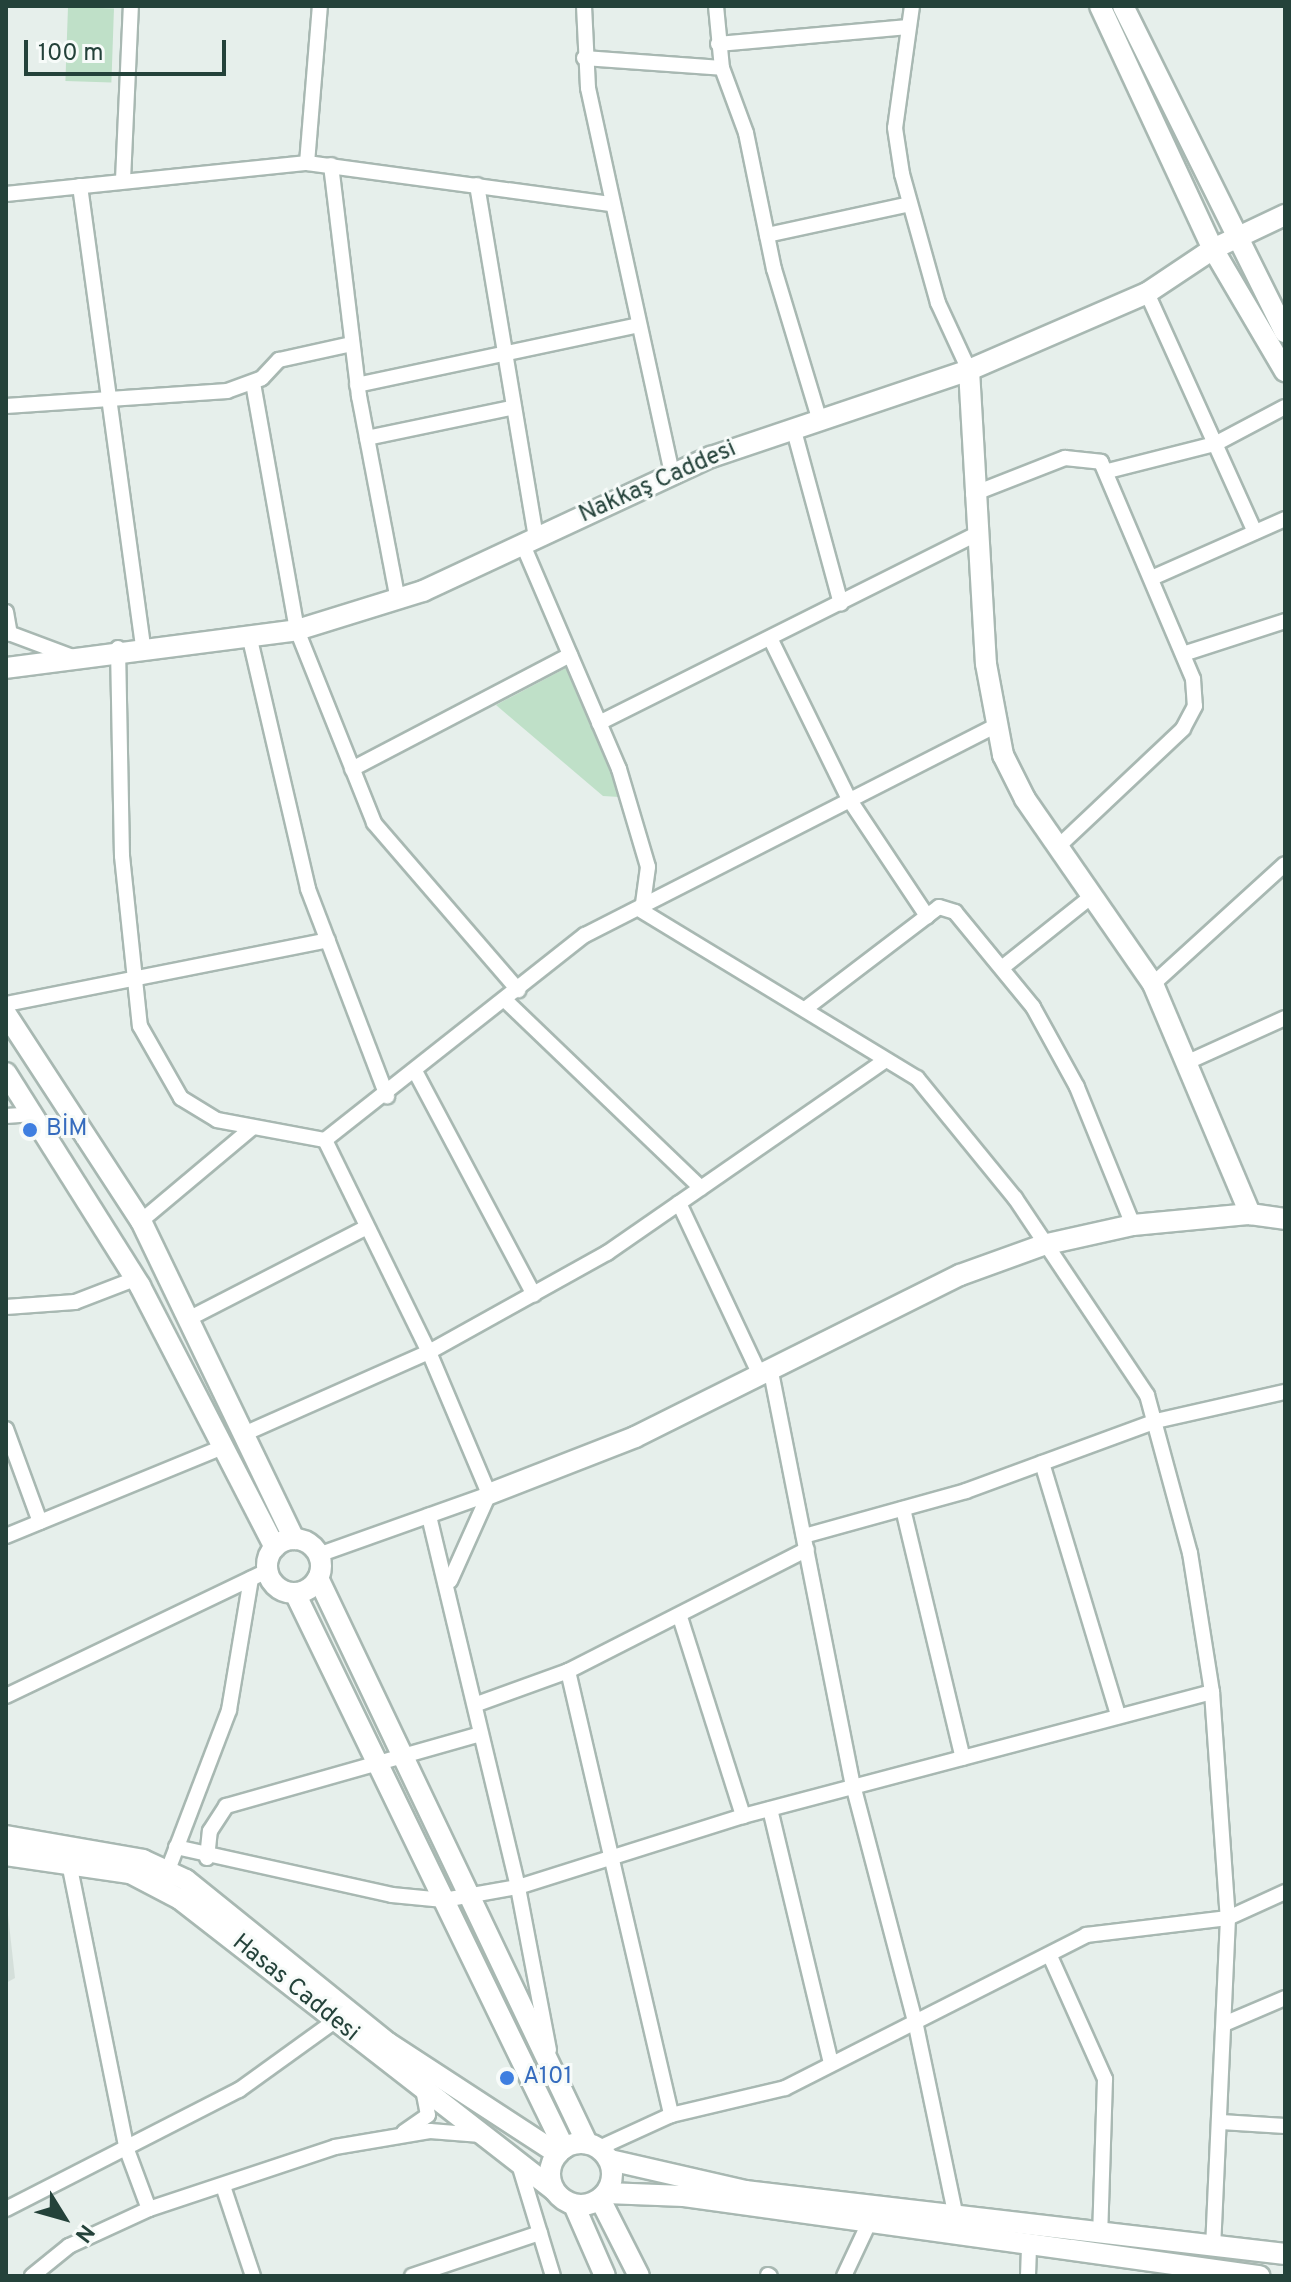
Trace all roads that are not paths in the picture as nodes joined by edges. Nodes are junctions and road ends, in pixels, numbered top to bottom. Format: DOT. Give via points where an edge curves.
graph roads {
  1 [pos="131,6"];
  2 [pos="320,6"];
  3 [pos="584,6"];
  4 [pos="716,6"];
  5 [pos="912,6"];
  6 [pos="1100,6"];
  7 [pos="1123,6"];
  8 [pos="908,27"];
  9 [pos="718,44"];
  10 [pos="584,58"];
  11 [pos="722,68"];
  12 [pos="307,163"];
  13 [pos="331,165"];
  14 [pos="123,180"];
  15 [pos="477,185"];
  16 [pos="80,186"];
  17 [pos="6,194"];
  18 [pos="612,204"];
  19 [pos="910,204"];
  20 [pos="1285,215"];
  21 [pos="767,235"];
  22 [pos="1242,235"];
  23 [pos="1213,249"];
  24 [pos="1147,293"];
  25 [pos="639,325"];
  26 [pos="1285,332"];
  27 [pos="352,344"];
  28 [pos="500,350"];
  29 [pos="969,370"];
  30 [pos="1285,371"];
  31 [pos="253,383"];
  32 [pos="357,385"];
  33 [pos="112,404"];
  34 [pos="6,406"];
  35 [pos="1285,407"];
  36 [pos="511,408"];
  37 [pos="819,418"];
  38 [pos="793,427"];
  39 [pos="367,438"];
  40 [pos="1215,444"];
  41 [pos="1108,471"];
  42 [pos="672,474"];
  43 [pos="973,494"];
  44 [pos="1285,519"];
  45 [pos="1255,532"];
  46 [pos="975,535"];
  47 [pos="530,542"];
  48 [pos="1154,577"];
  49 [pos="398,600"];
  50 [pos="841,604"];
  51 [pos="6,612"];
  52 [pos="1285,621"];
  53 [pos="297,630"];
  54 [pos="8,633"];
  55 [pos="249,635"];
  56 [pos="771,640"];
  57 [pos="143,646"];
  58 [pos="118,648"];
  59 [pos="1183,654"];
  60 [pos="570,655"];
  61 [pos="74,657"];
  62 [pos="6,668"];
  63 [pos="599,723"];
  64 [pos="998,725"];
  65 [pos="352,769"];
  66 [pos="849,799"];
  67 [pos="1058,847"];
  68 [pos="1285,864"];
  69 [pos="1092,896"];
  70 [pos="642,911"];
  71 [pos="927,916"];
  72 [pos="328,940"];
  73 [pos="1003,967"];
  74 [pos="136,980"];
  75 [pos="1153,984"];
  76 [pos="518,990"];
  77 [pos="506,1001"];
  78 [pos="6,1004"];
  79 [pos="805,1009"];
  80 [pos="6,1014"];
  81 [pos="1285,1018"];
  82 [pos="1190,1061"];
  83 [pos="883,1062"];
  84 [pos="6,1073"];
  85 [pos="416,1073"];
  86 [pos="387,1096"];
  87 [pos="33,1114"];
  88 [pos="6,1116"];
  89 [pos="252,1128"];
  90 [pos="325,1140"];
  91 [pos="701,1188"];
  92 [pos="679,1203"];
  93 [pos="1250,1214"];
  94 [pos="1285,1219"];
  95 [pos="141,1221"];
  96 [pos="1133,1225"];
  97 [pos="365,1228"];
  98 [pos="1043,1245"];
  99 [pos="135,1279"];
  100 [pos="534,1295"];
  101 [pos="6,1307"];
  102 [pos="190,1318"];
  103 [pos="429,1352"];
  104 [pos="766,1375"];
  105 [pos="1285,1392"];
  106 [pos="1156,1421"];
  107 [pos="6,1429"];
  108 [pos="246,1433"];
  109 [pos="225,1446"];
  110 [pos="1042,1463"];
  111 [pos="489,1494"];
  112 [pos="903,1509"];
  113 [pos="429,1515"];
  114 [pos="40,1522"];
  115 [pos="6,1536"];
  116 [pos="284,1543"];
  117 [pos="806,1543"];
  118 [pos="318,1555"];
  119 [pos="259,1575"];
  120 [pos="318,1578"];
  121 [pos="450,1581"];
  122 [pos="295,1593"];
  123 [pos="680,1617"];
  124 [pos="568,1671"];
  125 [pos="1212,1692"];
  126 [pos="6,1696"];
  127 [pos="477,1704"];
  128 [pos="1118,1715"];
  129 [pos="480,1734"];
  130 [pos="401,1754"];
  131 [pos="963,1758"];
  132 [pos="376,1759"];
  133 [pos="853,1785"];
  134 [pos="770,1809"];
  135 [pos="743,1816"];
  136 [pos="6,1836"];
  137 [pos="176,1847"];
  138 [pos="6,1855"];
  139 [pos="207,1858"];
  140 [pos="608,1858"];
  141 [pos="69,1863"];
  142 [pos="168,1870"];
  143 [pos="518,1887"];
  144 [pos="1285,1892"];
  145 [pos="469,1897"];
  146 [pos="444,1900"];
  147 [pos="1228,1918"];
  148 [pos="1050,1956"];
  149 [pos="1285,1998"];
  150 [pos="336,2020"];
  151 [pos="915,2021"];
  152 [pos="1224,2024"];
  153 [pos="831,2064"];
  154 [pos="553,2071"];
  155 [pos="424,2094"];
  156 [pos="671,2115"];
  157 [pos="1221,2122"];
  158 [pos="1285,2126"];
  159 [pos="400,2135"];
  160 [pos="481,2135"];
  161 [pos="127,2150"];
  162 [pos="599,2150"];
  163 [pos="561,2151"];
  164 [pos="518,2161"];
  165 [pos="223,2186"];
  166 [pos="554,2190"];
  167 [pos="603,2196"];
  168 [pos="574,2205"];
  169 [pos="6,2209"];
  170 [pos="149,2209"];
  171 [pos="956,2217"];
  172 [pos="868,2225"];
  173 [pos="540,2233"];
  174 [pos="1100,2234"];
  175 [pos="1213,2247"];
  176 [pos="1029,2248"];
  177 [pos="1285,2254"];
  178 [pos="1205,2273"];
  179 [pos="32,2276"];
  180 [pos="253,2276"];
  181 [pos="412,2276"];
  182 [pos="553,2276"];
  183 [pos="605,2276"];
  184 [pos="639,2276"];
  185 [pos="844,2276"];
  186 [pos="1028,2276"];
  187 [pos="1259,2276"];
  1 -- 14 [label="street"];
  2 -- 12 [label="street"];
  3 -- 10 [label="street"];
  4 -- 9 [label="street"];
  5 -- 8 [label="street"];
  6 -- 23 [label="main road"];
  7 -- 22 [label="main road"];
  8 -- 9 [label="street"];
  8 -- 19 [label="street" via="895,128"];
  9 -- 11 [label="street"];
  10 -- 11 [label="street"];
  10 -- 18 [label="street"];
  11 -- 21 [label="street" via="746,133"];
  12 -- 13 [label="street"];
  12 -- 14 [label="street"];
  13 -- 15 [label="street"];
  13 -- 27 [label="street"];
  14 -- 16 [label="street"];
  15 -- 18 [label="street"];
  15 -- 28 [label="street"];
  16 -- 17 [label="street"];
  16 -- 33 [label="street"];
  18 -- 25 [label="street"];
  19 -- 21 [label="street"];
  19 -- 29 [label="street" via="938,303"];
  20 -- 22 [label="main road, Nakkaş Caddesi"];
  21 -- 37 [label="street"];
  22 -- 23 [label="main road, Nakkaş Caddesi"];
  22 -- 26 [label="main road"];
  23 -- 24 [label="main road, Nakkaş Caddesi"];
  23 -- 30 [label="main road"];
  24 -- 29 [label="main road, Nakkaş Caddesi"];
  24 -- 40 [label="street"];
  25 -- 28 [label="street"];
  25 -- 42 [label="street"];
  27 -- 31 [label="street" via="279,360"];
  27 -- 32 [label="street"];
  28 -- 32 [label="street"];
  28 -- 36 [label="street"];
  29 -- 37 [label="main road, Nakkaş Caddesi"];
  29 -- 43 [label="main road"];
  31 -- 33 [label="street"];
  31 -- 53 [label="street"];
  32 -- 39 [label="street"];
  33 -- 34 [label="street"];
  33 -- 57 [label="street"];
  35 -- 40 [label="street"];
  36 -- 39 [label="street"];
  36 -- 47 [label="street"];
  37 -- 38 [label="main road, Nakkaş Caddesi"];
  38 -- 42 [label="main road, Nakkaş Caddesi"];
  38 -- 50 [label="street"];
  39 -- 49 [label="street"];
  40 -- 41 [label="street"];
  40 -- 45 [label="street"];
  41 -- 43 [label="street" via="1093,457 1065,458"];
  41 -- 48 [label="street"];
  42 -- 47 [label="main road, Nakkaş Caddesi"];
  43 -- 46 [label="main road"];
  44 -- 45 [label="street"];
  45 -- 48 [label="street"];
  46 -- 50 [label="street"];
  46 -- 64 [label="main road"];
  47 -- 49 [label="main road, Nakkaş Caddesi"];
  47 -- 60 [label="street"];
  48 -- 59 [label="street"];
  49 -- 53 [label="main road, Nakkaş Caddesi"];
  50 -- 56 [label="street"];
  51 -- 54 [label="street"];
  52 -- 59 [label="street"];
  53 -- 55 [label="main road, Nakkaş Caddesi"];
  53 -- 65 [label="street"];
  54 -- 61 [label="street"];
  55 -- 57 [label="main road, Nakkaş Caddesi"];
  55 -- 72 [label="street" via="281,788"];
  56 -- 63 [label="street"];
  56 -- 66 [label="street"];
  57 -- 58 [label="main road, Nakkaş Caddesi"];
  58 -- 61 [label="main road, Nakkaş Caddesi"];
  58 -- 74 [label="street" via="122,856"];
  59 -- 67 [label="street" via="1195,706 1183,729"];
  60 -- 63 [label="street"];
  60 -- 65 [label="street"];
  61 -- 62 [label="main road, Nakkaş Caddesi"];
  63 -- 70 [label="street" via="648,867"];
  64 -- 66 [label="street"];
  64 -- 67 [label="main road" via="1025,799"];
  65 -- 76 [label="street" via="374,823 404,866"];
  66 -- 70 [label="street"];
  66 -- 71 [label="street"];
  67 -- 69 [label="main road"];
  68 -- 75 [label="street"];
  69 -- 73 [label="street"];
  69 -- 75 [label="main road"];
  70 -- 76 [label="street" via="585,935"];
  70 -- 79 [label="street"];
  71 -- 73 [label="street" via="939,907 955,912"];
  71 -- 79 [label="street"];
  72 -- 74 [label="street"];
  72 -- 86 [label="street"];
  73 -- 96 [label="street" via="1077,1087"];
  74 -- 78 [label="street"];
  74 -- 89 [label="street" via="140,1026 181,1098 217,1120"];
  75 -- 82 [label="main road"];
  76 -- 77 [label="street"];
  77 -- 85 [label="street"];
  77 -- 91 [label="street"];
  79 -- 83 [label="street"];
  80 -- 95 [label="main road"];
  81 -- 82 [label="street"];
  82 -- 93 [label="main road"];
  83 -- 91 [label="street"];
  83 -- 98 [label="street" via="917,1078 1015,1198"];
  84 -- 87 [label="main road"];
  85 -- 86 [label="street"];
  85 -- 100 [label="street"];
  86 -- 90 [label="street"];
  87 -- 88 [label="street"];
  87 -- 99 [label="main road"];
  89 -- 90 [label="street"];
  89 -- 95 [label="street"];
  90 -- 97 [label="street"];
  91 -- 92 [label="street"];
  92 -- 100 [label="street"];
  92 -- 104 [label="street"];
  93 -- 94 [label="main road"];
  93 -- 96 [label="main road"];
  95 -- 102 [label="main road"];
  96 -- 98 [label="main road"];
  97 -- 102 [label="street"];
  97 -- 103 [label="street"];
  98 -- 104 [label="main road" via="960,1275"];
  98 -- 106 [label="street" via="1134,1370"];
  99 -- 101 [label="street" via="75,1302"];
  99 -- 109 [label="main road"];
  100 -- 103 [label="street"];
  102 -- 108 [label="main road"];
  103 -- 108 [label="street"];
  103 -- 111 [label="street"];
  104 -- 111 [label="main road" via="583,1460"];
  104 -- 117 [label="street"];
  105 -- 106 [label="street"];
  106 -- 110 [label="street"];
  106 -- 125 [label="street" via="1203,1619"];
  107 -- 114 [label="street"];
  108 -- 116 [label="main road"];
  109 -- 114 [label="street"];
  109 -- 116 [label="main road"];
  110 -- 112 [label="street"];
  110 -- 128 [label="street"];
  111 -- 113 [label="street"];
  111 -- 121 [label="street"];
  112 -- 117 [label="street"];
  112 -- 131 [label="street"];
  113 -- 118 [label="street"];
  113 -- 121 [label="street"];
  114 -- 115 [label="street"];
  116 -- 118 [label="main road"];
  116 -- 119 [label="main road"];
  117 -- 123 [label="street"];
  117 -- 133 [label="street"];
  118 -- 120 [label="main road"];
  119 -- 122 [label="main road"];
  119 -- 126 [label="street"];
  119 -- 137 [label="street" via="229,1710"];
  120 -- 122 [label="main road"];
  120 -- 130 [label="main road"];
  121 -- 127 [label="street"];
  122 -- 132 [label="main road"];
  123 -- 124 [label="street"];
  123 -- 135 [label="street"];
  124 -- 127 [label="street"];
  124 -- 140 [label="street"];
  125 -- 128 [label="street"];
  125 -- 147 [label="street"];
  127 -- 129 [label="street"];
  128 -- 131 [label="street"];
  129 -- 130 [label="street"];
  129 -- 143 [label="street"];
  130 -- 132 [label="street"];
  130 -- 145 [label="main road"];
  131 -- 133 [label="street"];
  132 -- 139 [label="street" via="226,1806 210,1831"];
  132 -- 146 [label="main road"];
  133 -- 134 [label="street"];
  133 -- 151 [label="street"];
  134 -- 135 [label="street"];
  134 -- 153 [label="street"];
  135 -- 140 [label="street"];
  136 -- 142 [label="main road, Hasas Caddesi"];
  137 -- 139 [label="street"];
  137 -- 142 [label="street"];
  138 -- 141 [label="main road, Hasas Caddesi"];
  139 -- 146 [label="street"];
  140 -- 143 [label="street"];
  140 -- 156 [label="street"];
  141 -- 150 [label="main road, Hasas Caddesi" via="130,1873 170,1894"];
  141 -- 161 [label="street"];
  142 -- 163 [label="main road, Hasas Caddesi" via="232,1913 388,2043"];
  143 -- 145 [label="street"];
  143 -- 154 [label="street"];
  144 -- 147 [label="street"];
  145 -- 146 [label="street"];
  145 -- 154 [label="main road"];
  146 -- 163 [label="main road"];
  147 -- 148 [label="street" via="1133,1924 1086,1935"];
  147 -- 152 [label="street"];
  148 -- 151 [label="street"];
  148 -- 174 [label="street" via="1105,2079"];
  149 -- 152 [label="street"];
  150 -- 155 [label="main road, Hasas Caddesi"];
  150 -- 161 [label="street" via="239,2090"];
  151 -- 153 [label="street"];
  151 -- 171 [label="street"];
  152 -- 157 [label="street"];
  153 -- 156 [label="street" via="785,2088"];
  154 -- 162 [label="main road"];
  155 -- 159 [label="street" via="428,2115"];
  155 -- 160 [label="main road, Hasas Caddesi"];
  156 -- 162 [label="street"];
  157 -- 158 [label="street"];
  157 -- 175 [label="street"];
  159 -- 160 [label="street"];
  159 -- 165 [label="street" via="335,2147"];
  160 -- 164 [label="main road, Hasas Caddesi"];
  161 -- 169 [label="street"];
  161 -- 170 [label="street"];
  162 -- 163 [label="main road"];
  162 -- 167 [label="main road"];
  162 -- 171 [label="main road" via="745,2191"];
  163 -- 166 [label="main road"];
  164 -- 166 [label="main road, Hasas Caddesi"];
  164 -- 173 [label="street"];
  165 -- 170 [label="street"];
  165 -- 180 [label="street"];
  166 -- 168 [label="main road, Hasas Caddesi"];
  167 -- 168 [label="main road"];
  167 -- 172 [label="main road" via="684,2196"];
  167 -- 184 [label="main road"];
  168 -- 183 [label="main road"];
  170 -- 179 [label="street" via="69,2246"];
  171 -- 174 [label="main road"];
  172 -- 176 [label="main road"];
  172 -- 185 [label="street"];
  173 -- 181 [label="street"];
  173 -- 182 [label="street"];
  174 -- 175 [label="main road"];
  175 -- 177 [label="main road"];
  176 -- 178 [label="main road"];
  176 -- 186 [label="street"];
  178 -- 187 [label="main road"];
}
